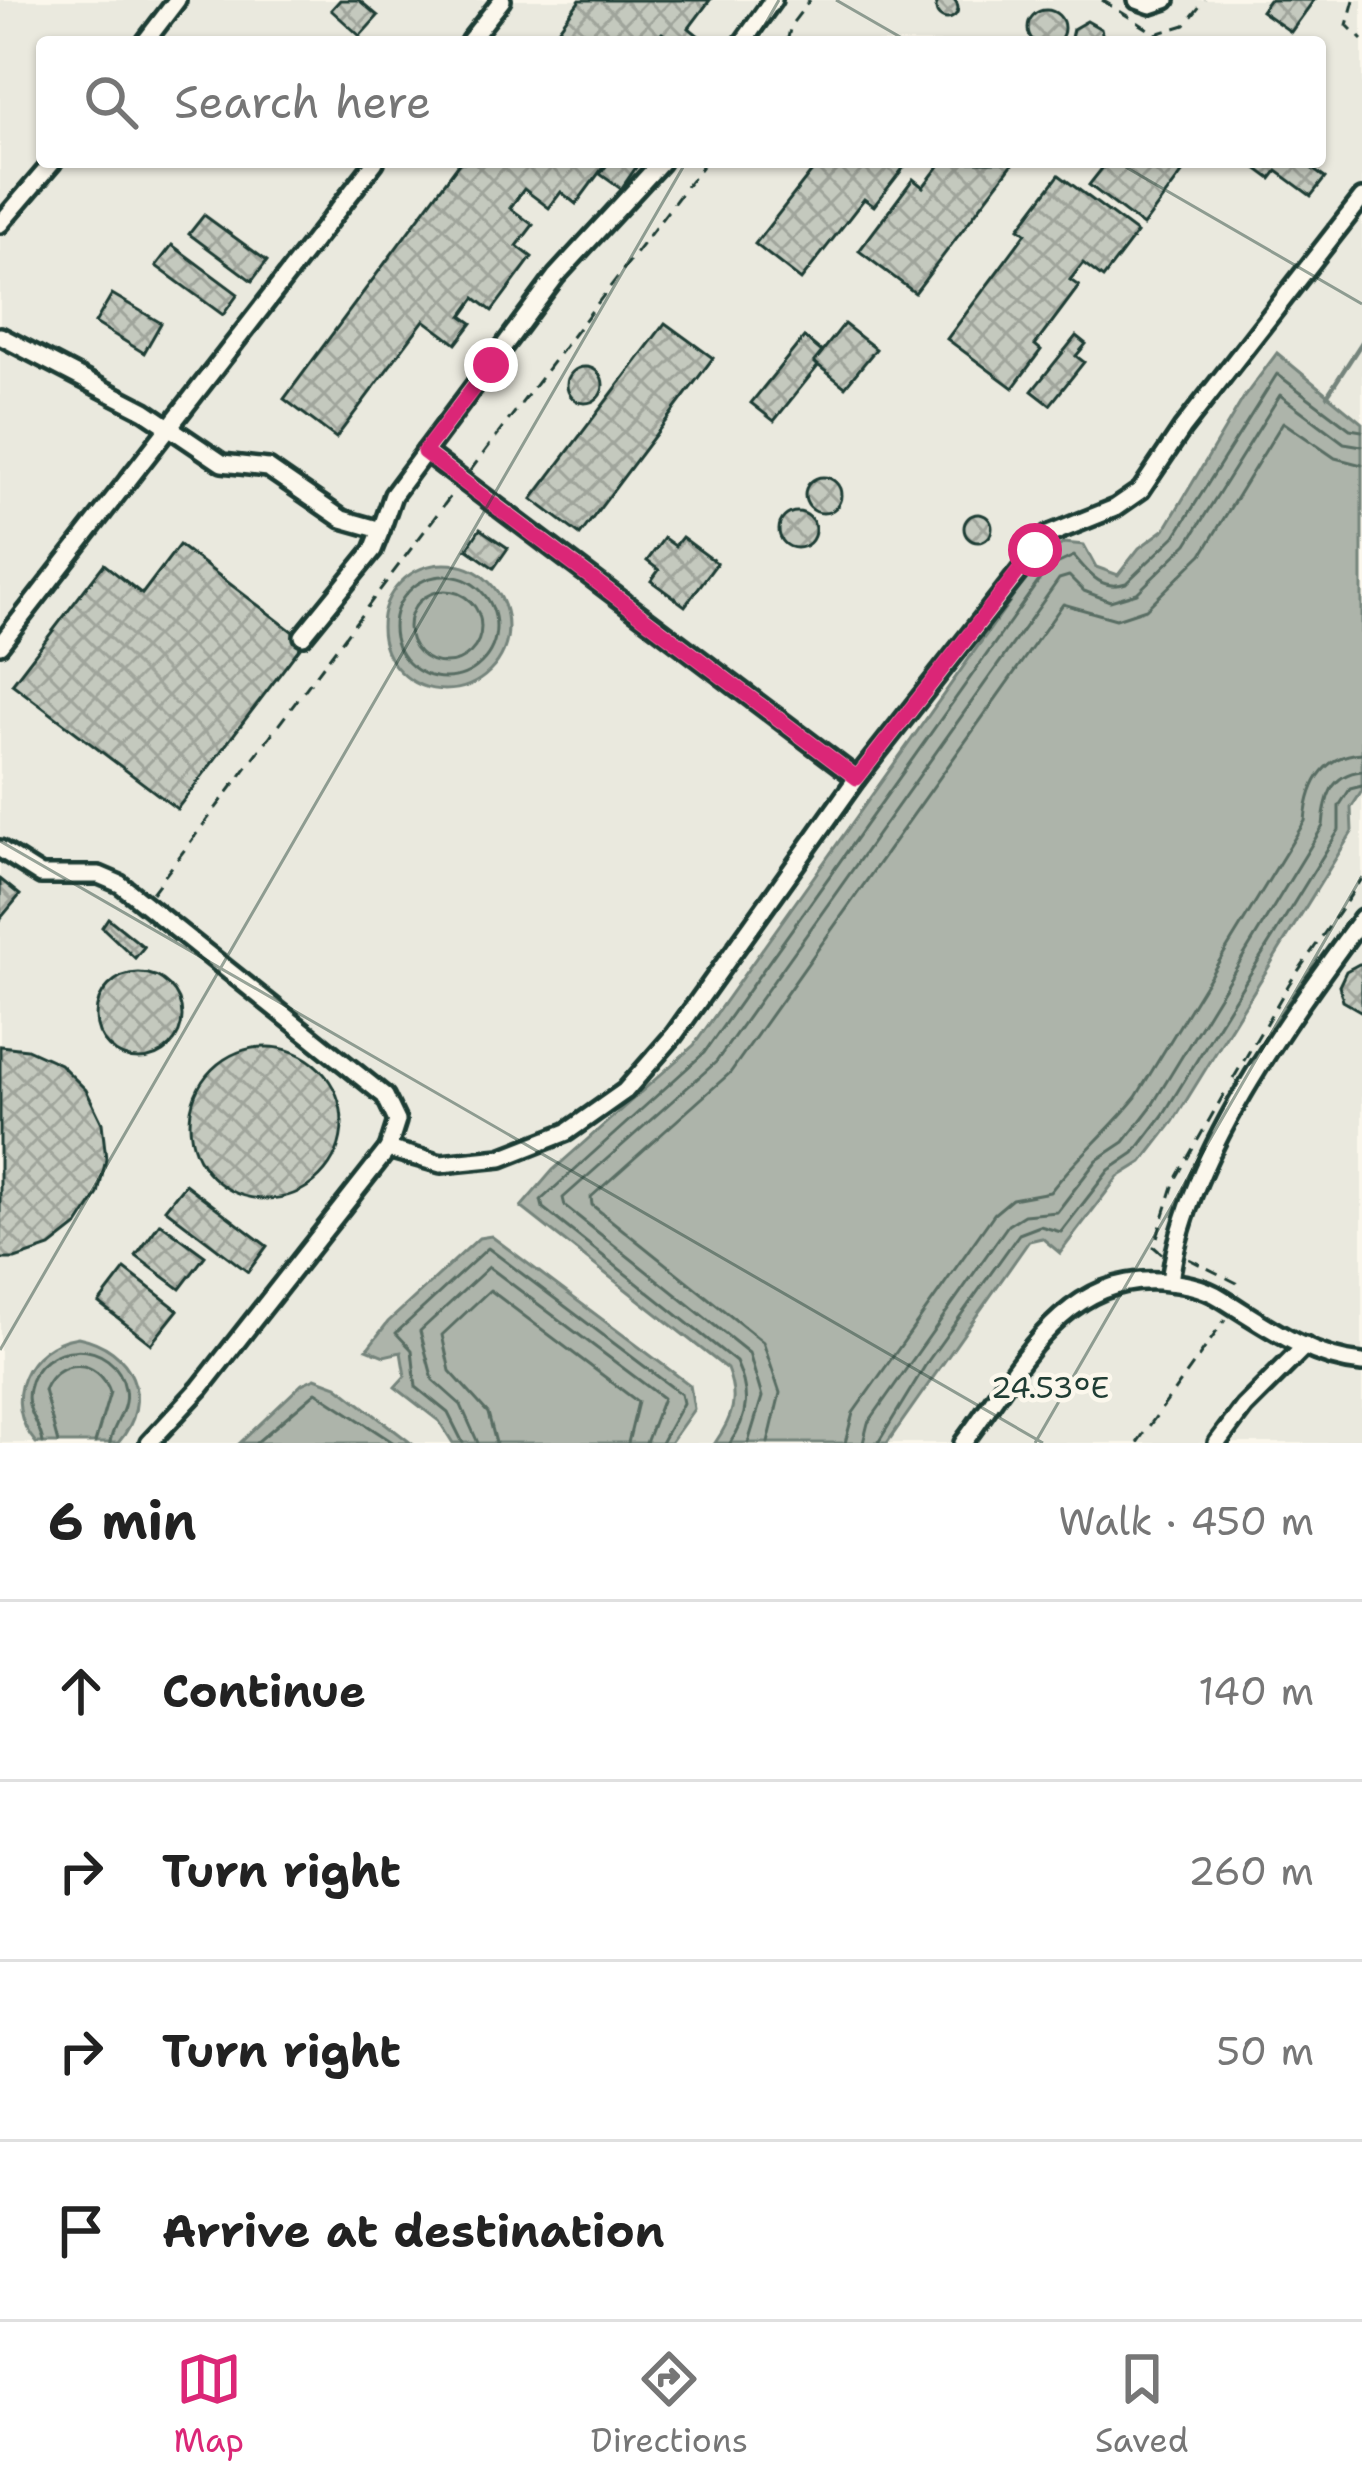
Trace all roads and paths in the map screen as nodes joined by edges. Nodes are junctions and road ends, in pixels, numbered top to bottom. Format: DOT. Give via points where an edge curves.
graph roads {
  1 [pos="177,0"];
  2 [pos="502,0"];
  3 [pos="772,0"];
  4 [pos="810,0"];
  5 [pos="1137,0"];
  6 [pos="1166,0"];
  7 [pos="1354,0"];
  8 [pos="150,36"];
  9 [pos="474,36"];
  10 [pos="746,36"];
  11 [pos="788,36"];
  12 [pos="1362,40"];
  13 [pos="48,168"];
  14 [pos="370,168"];
  15 [pos="655,168"];
  16 [pos="699,168"];
  17 [pos="1362,198"];
  18 [pos="0,224"];
  19 [pos="0,336"];
  20 [pos="167,424"];
  21 [pos="424,452"];
  22 [pos="463,479"];
  23 [pos="381,530"];
  24 [pos="303,636"];
  25 [pos="0,645"];
  26 [pos="857,778"];
  27 [pos="0,849"];
  28 [pos="1362,879"];
  29 [pos="144,903"];
  30 [pos="1362,918"];
  31 [pos="388,1149"];
  32 [pos="1173,1256"];
  33 [pos="1170,1282"];
  34 [pos="1233,1306"];
  35 [pos="1305,1346"];
  36 [pos="1362,1364"];
  37 [pos="149,1443"];
  38 [pos="963,1443"];
  39 [pos="1137,1443"];
  40 [pos="1217,1443"];
  1 -- 8 [label="street"];
  2 -- 9 [label="street"];
  3 -- 10 [label="street"];
  4 -- 11 [label="path"];
  5 -- 6 [label="street"];
  7 -- 12 [label="path" via="1345,16"];
  13 -- 18 [label="street"];
  14 -- 20 [label="street"];
  15 -- 21 [label="street" via="556,276"];
  16 -- 22 [label="path"];
  17 -- 26 [label="street" via="1141,490 1048,535"];
  19 -- 20 [label="street"];
  20 -- 23 [label="street" via="222,463 268,468 342,519"];
  20 -- 25 [label="street"];
  21 -- 22 [label="street"];
  21 -- 23 [label="street" via="393,495"];
  22 -- 26 [label="street"];
  22 -- 29 [label="path"];
  23 -- 24 [label="street"];
  26 -- 31 [label="street" via="626,1091 566,1132 501,1158 441,1163"];
  27 -- 29 [label="street" via="41,875 108,877"];
  28 -- 32 [label="path" via="1288,983 1174,1180 1154,1247"];
  29 -- 31 [label="street" via="385,1096 397,1121"];
  30 -- 32 [label="street" via="1303,998 1206,1163"];
  31 -- 37 [label="street"];
  32 -- 33 [label="street"];
  32 -- 34 [label="path" via="1237,1282"];
  33 -- 34 [label="street"];
  33 -- 38 [label="street" via="1121,1283 1067,1310"];
  34 -- 35 [label="street"];
  34 -- 39 [label="path"];
  35 -- 36 [label="street"];
  35 -- 40 [label="street"];
}
